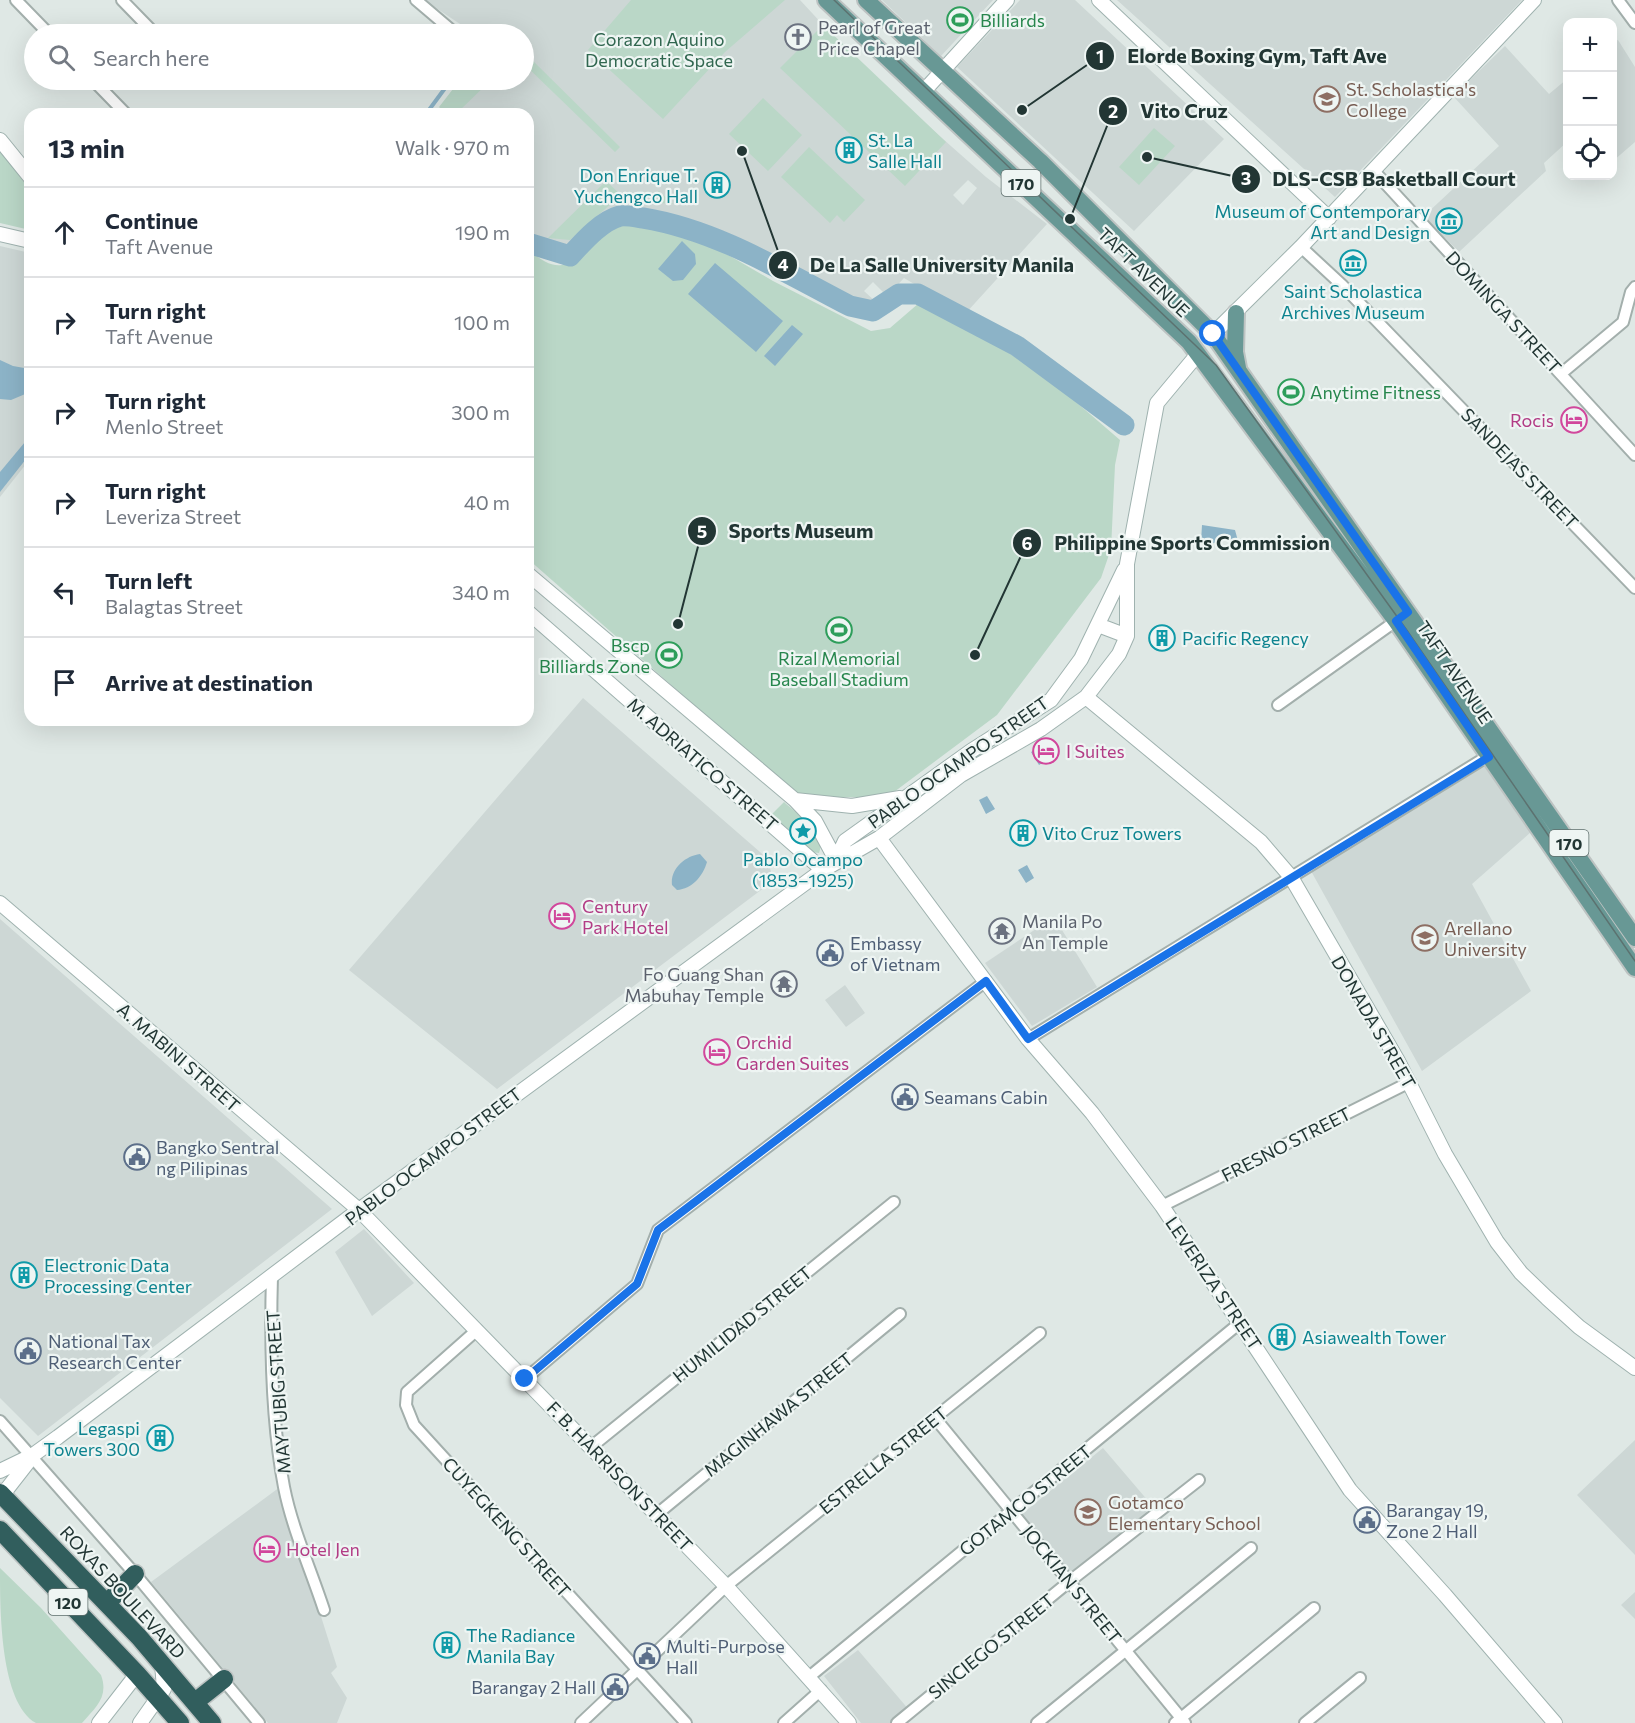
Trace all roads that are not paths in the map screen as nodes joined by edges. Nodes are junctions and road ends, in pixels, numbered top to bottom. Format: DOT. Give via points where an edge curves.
graph roads {
  1 [pos="16,0"];
  2 [pos="122,0"];
  3 [pos="416,0"];
  4 [pos="826,0"];
  5 [pos="866,0"];
  6 [pos="1007,0"];
  7 [pos="1099,0"];
  8 [pos="1534,0"];
  9 [pos="1618,0"];
  10 [pos="1635,23"];
  11 [pos="39,24"];
  12 [pos="145,24"];
  13 [pos="444,24"];
  14 [pos="943,72"];
  15 [pos="103,90"];
  16 [pos="923,92"];
  17 [pos="120,108"];
  18 [pos="0,140"];
  19 [pos="24,170"];
  20 [pos="1373,170"];
  21 [pos="1329,218"];
  22 [pos="0,234"];
  23 [pos="24,240"];
  24 [pos="1301,247"];
  25 [pos="1635,287"];
  26 [pos="1236,313"];
  27 [pos="1213,334"];
  28 [pos="1197,355"];
  29 [pos="1562,373"];
  30 [pos="1239,375"];
  31 [pos="1635,455"];
  32 [pos="1126,564"];
  33 [pos="534,579"];
  34 [pos="1635,588"];
  35 [pos="1402,616"];
  36 [pos="534,617"];
  37 [pos="1098,625"];
  38 [pos="1127,636"];
  39 [pos="1086,697"];
  40 [pos="1051,700"];
  41 [pos="1278,705"];
  42 [pos="1068,710"];
  43 [pos="1496,752"];
  44 [pos="908,796"];
  45 [pos="795,800"];
  46 [pos="879,838"];
  47 [pos="836,860"];
  48 [pos="823,870"];
  49 [pos="1291,877"];
  50 [pos="0,903"];
  51 [pos="1635,938"];
  52 [pos="1635,968"];
  53 [pos="986,981"];
  54 [pos="1028,1039"];
  55 [pos="1410,1082"];
  56 [pos="894,1202"];
  57 [pos="1162,1206"];
  58 [pos="359,1210"];
  59 [pos="272,1276"];
  60 [pos="900,1314"];
  61 [pos="1241,1322"];
  62 [pos="477,1330"];
  63 [pos="1040,1333"];
  64 [pos="1635,1368"];
  65 [pos="525,1379"];
  66 [pos="935,1418"];
  67 [pos="0,1421"];
  68 [pos="591,1447"];
  69 [pos="33,1455"];
  70 [pos="0,1471"];
  71 [pos="1200,1480"];
  72 [pos="1,1496"];
  73 [pos="1012,1510"];
  74 [pos="656,1515"];
  75 [pos="0,1530"];
  76 [pos="1251,1548"];
  77 [pos="135,1574"];
  78 [pos="1070,1581"];
  79 [pos="726,1586"];
  80 [pos="107,1603"];
  81 [pos="1314,1608"];
  82 [pos="324,1610"];
  83 [pos="1126,1650"];
  84 [pos="162,1664"];
  85 [pos="637,1670"];
  86 [pos="137,1674"];
  87 [pos="809,1677"];
  88 [pos="1360,1678"];
  89 [pos="224,1679"];
  90 [pos="821,1690"];
  91 [pos="159,1699"];
  92 [pos="195,1702"];
  93 [pos="177,1721"];
  94 [pos="1180,1721"];
  95 [pos="99,1723"];
  96 [pos="140,1723"];
  97 [pos="212,1723"];
  98 [pos="260,1723"];
  99 [pos="581,1723"];
  100 [pos="686,1723"];
  101 [pos="784,1723"];
  102 [pos="849,1723"];
  103 [pos="897,1723"];
  104 [pos="1037,1723"];
  105 [pos="1305,1723"];
  106 [pos="1555,1723"];
  1 -- 11 [label="street"];
  2 -- 12 [label="street"];
  3 -- 13 [label="street"];
  4 -- 16 [label="main road, TAFT AVENUE / 170"];
  5 -- 14 [label="main road, TAFT AVENUE / 170"];
  6 -- 14 [label="main road"];
  7 -- 21 [label="main road"];
  8 -- 20 [label="main road"];
  9 -- 10 [label="street"];
  14 -- 16 [label="main road"];
  14 -- 27 [label="main road, TAFT AVENUE / 170" via="1040,161"];
  15 -- 17 [label="street"];
  16 -- 28 [label="main road, TAFT AVENUE / 170" via="1189,342"];
  18 -- 19 [label="main road"];
  20 -- 21 [label="main road"];
  20 -- 29 [label="street, DOMINGA STREET"];
  21 -- 24 [label="main road"];
  22 -- 23 [label="main road"];
  24 -- 26 [label="main road"];
  24 -- 34 [label="street, SANDEJAS STREET"];
  25 -- 29 [label="street" via="1623,322"];
  26 -- 27 [label="main road"];
  26 -- 30 [label="main road"];
  27 -- 30 [label="main road, TAFT AVENUE / 170"];
  28 -- 32 [label="main road, PABLO OCAMPO STREET" via="1157,403"];
  28 -- 35 [label="main road, TAFT AVENUE / 170"];
  29 -- 31 [label="street, DOMINGA STREET"];
  30 -- 35 [label="main road, TAFT AVENUE / 170"];
  32 -- 37 [label="main road, PABLO OCAMPO STREET"];
  32 -- 38 [label="main road, PABLO OCAMPO STREET"];
  33 -- 45 [label="main road, M. ADRIATICO STREET"];
  35 -- 41 [label="street"];
  35 -- 43 [label="main road, TAFT AVENUE / 170"];
  36 -- 48 [label="main road, M. ADRIATICO STREET"];
  37 -- 38 [label="main road"];
  37 -- 40 [label="main road, PABLO OCAMPO STREET" via="1081,659"];
  38 -- 39 [label="main road, PABLO OCAMPO STREET" via="1119,654"];
  39 -- 42 [label="main road, PABLO OCAMPO STREET"];
  39 -- 49 [label="main road, DONADA STREET" via="1261,842"];
  40 -- 42 [label="main road"];
  40 -- 44 [label="main road, PABLO OCAMPO STREET"];
  42 -- 46 [label="main road, PABLO OCAMPO STREET" via="961,775"];
  43 -- 49 [label="street"];
  43 -- 51 [label="main road, TAFT AVENUE / 170"];
  43 -- 52 [label="main road, TAFT AVENUE / 170"];
  44 -- 45 [label="main road" via="852,806"];
  44 -- 47 [label="main road, PABLO OCAMPO STREET" via="845,841"];
  45 -- 47 [label="main road, M. ADRIATICO STREET" via="816,820"];
  46 -- 47 [label="main road, PABLO OCAMPO STREET"];
  46 -- 53 [label="main road, LEVERIZA STREET"];
  47 -- 48 [label="main road, PABLO OCAMPO STREET"];
  48 -- 58 [label="main road, PABLO OCAMPO STREET"];
  49 -- 54 [label="street"];
  49 -- 55 [label="main road, DONADA STREET"];
  50 -- 58 [label="main road, A. MABINI STREET"];
  53 -- 54 [label="main road, LEVERIZA STREET"];
  53 -- 65 [label="street" via="658,1230 637,1284"];
  54 -- 57 [label="main road, LEVERIZA STREET" via="1092,1113"];
  55 -- 57 [label="street, FRESNO STREET"];
  55 -- 64 [label="main road, DONADA STREET" via="1477,1211 1521,1273 1579,1327"];
  56 -- 68 [label="street, HUMILIDAD STREET"];
  57 -- 61 [label="main road, LEVERIZA STREET"];
  58 -- 59 [label="main road, PABLO OCAMPO STREET"];
  58 -- 62 [label="main road, F. B. HARRISON STREET"];
  59 -- 69 [label="main road, PABLO OCAMPO STREET"];
  59 -- 82 [label="street, MAYTUBIG STREET" via="275,1384 285,1489"];
  60 -- 74 [label="street, MAGINHAWA STREET"];
  61 -- 73 [label="street, GOTAMCO STREET"];
  61 -- 106 [label="main road, LEVERIZA STREET" via="1350,1490"];
  62 -- 65 [label="main road, F. B. HARRISON STREET"];
  62 -- 85 [label="street, CUYEGKENG STREET" via="407,1392 406,1406 414,1425"];
  63 -- 66 [label="street, ESTRELLA STREET"];
  65 -- 68 [label="main road, F. B. HARRISON STREET"];
  66 -- 73 [label="street, JOCKIAN STREET"];
  66 -- 79 [label="street, ESTRELLA STREET"];
  67 -- 69 [label="street"];
  68 -- 74 [label="main road, F. B. HARRISON STREET"];
  69 -- 70 [label="main road, PABLO OCAMPO STREET"];
  69 -- 72 [label="main road, PABLO OCAMPO STREET"];
  69 -- 77 [label="street"];
  71 -- 78 [label="street, SINCIEGO STREET"];
  72 -- 80 [label="highway, ROXAS BOULEVARD / 120"];
  73 -- 78 [label="street, JOCKIAN STREET"];
  73 -- 87 [label="street, GOTAMCO STREET"];
  74 -- 79 [label="main road, F. B. HARRISON STREET"];
  75 -- 86 [label="highway, 120"];
  76 -- 83 [label="street"];
  77 -- 80 [label="highway"];
  77 -- 89 [label="street"];
  78 -- 83 [label="street, JOCKIAN STREET"];
  78 -- 103 [label="street, SINCIEGO STREET"];
  79 -- 85 [label="street, ESTRELLA STREET"];
  79 -- 87 [label="main road, F. B. HARRISON STREET"];
  80 -- 84 [label="highway, ROXAS BOULEVARD / 120"];
  81 -- 94 [label="street"];
  83 -- 94 [label="street, JOCKIAN STREET"];
  83 -- 104 [label="street"];
  84 -- 91 [label="main road" via="164,1689"];
  84 -- 92 [label="highway, ROXAS BOULEVARD / 120"];
  85 -- 99 [label="street, ESTRELLA STREET"];
  85 -- 100 [label="street, CUYEGKENG STREET"];
  86 -- 91 [label="highway, 120"];
  86 -- 95 [label="main road"];
  87 -- 90 [label="main road, F. B. HARRISON STREET"];
  88 -- 105 [label="street"];
  89 -- 92 [label="highway"];
  89 -- 98 [label="street"];
  90 -- 101 [label="street"];
  90 -- 102 [label="main road, F. B. HARRISON STREET"];
  91 -- 93 [label="highway, 120"];
  91 -- 96 [label="main road"];
  92 -- 97 [label="highway, ROXAS BOULEVARD / 120"];
}
